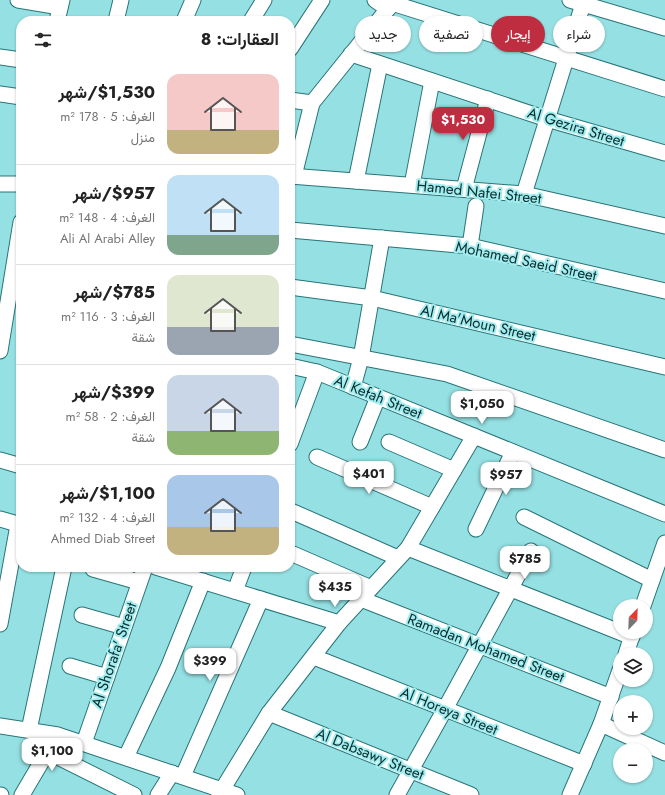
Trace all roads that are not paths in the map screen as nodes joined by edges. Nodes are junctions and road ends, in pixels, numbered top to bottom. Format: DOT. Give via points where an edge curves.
graph roads {
  1 [pos="18,0"];
  2 [pos="121,0"];
  3 [pos="193,0"];
  4 [pos="264,0"];
  5 [pos="322,0"];
  6 [pos="375,0"];
  7 [pos="576,2"];
  8 [pos="391,4"];
  9 [pos="60,9"];
  10 [pos="117,16"];
  11 [pos="186,16"];
  12 [pos="254,16"];
  13 [pos="665,28"];
  14 [pos="295,41"];
  15 [pos="351,54"];
  16 [pos="0,57"];
  17 [pos="566,58"];
  18 [pos="16,59"];
  19 [pos="380,64"];
  20 [pos="432,81"];
  21 [pos="665,89"];
  22 [pos="0,94"];
  23 [pos="16,96"];
  24 [pos="488,99"];
  25 [pos="295,101"];
  26 [pos="312,103"];
  27 [pos="547,119"];
  28 [pos="665,153"];
  29 [pos="295,165"];
  30 [pos="295,176"];
  31 [pos="356,181"];
  32 [pos="0,184"];
  33 [pos="16,184"];
  34 [pos="412,186"];
  35 [pos="464,190"];
  36 [pos="524,194"];
  37 [pos="476,206"];
  38 [pos="665,226"];
  39 [pos="295,230"];
  40 [pos="382,238"];
  41 [pos="470,246"];
  42 [pos="16,253"];
  43 [pos="295,287"];
  44 [pos="665,291"];
  45 [pos="372,298"];
  46 [pos="295,345"];
  47 [pos="0,352"];
  48 [pos="361,358"];
  49 [pos="665,366"];
  50 [pos="295,367"];
  51 [pos="317,372"];
  52 [pos="352,387"];
  53 [pos="378,397"];
  54 [pos="295,431"];
  55 [pos="474,436"];
  56 [pos="360,442"];
  57 [pos="389,442"];
  58 [pos="665,450"];
  59 [pos="513,452"];
  60 [pos="317,457"];
  61 [pos="0,460"];
  62 [pos="16,465"];
  63 [pos="454,470"];
  64 [pos="432,507"];
  65 [pos="295,512"];
  66 [pos="665,514"];
  67 [pos="524,517"];
  68 [pos="0,519"];
  69 [pos="16,524"];
  70 [pos="476,529"];
  71 [pos="665,543"];
  72 [pos="16,545"];
  73 [pos="531,551"];
  74 [pos="403,553"];
  75 [pos="295,555"];
  76 [pos="63,572"];
  77 [pos="104,572"];
  78 [pos="143,572"];
  79 [pos="184,572"];
  80 [pos="242,572"];
  81 [pos="652,580"];
  82 [pos="203,581"];
  83 [pos="139,582"];
  84 [pos="371,588"];
  85 [pos="511,589"];
  86 [pos="235,591"];
  87 [pos="261,599"];
  88 [pos="361,599"];
  89 [pos="645,599"];
  90 [pos="82,615"];
  91 [pos="339,623"];
  92 [pos="0,624"];
  93 [pos="613,627"];
  94 [pos="124,628"];
  95 [pos="480,646"];
  96 [pos="314,657"];
  97 [pos="70,666"];
  98 [pos="107,677"];
  99 [pos="614,687"];
  100 [pos="611,697"];
  101 [pos="445,709"];
  102 [pos="269,713"];
  103 [pos="601,724"];
  104 [pos="0,726"];
  105 [pos="29,730"];
  106 [pos="58,735"];
  107 [pos="84,743"];
  108 [pos="48,752"];
  109 [pos="665,753"];
  110 [pos="126,757"];
  111 [pos="584,764"];
  112 [pos="411,770"];
  113 [pos="177,774"];
  114 [pos="226,793"];
  115 [pos="22,795"];
  116 [pos="134,795"];
  117 [pos="158,795"];
  118 [pos="396,795"];
  119 [pos="471,795"];
  120 [pos="570,795"];
  1 -- 9 [label="street"];
  2 -- 10 [label="street"];
  3 -- 11 [label="street"];
  4 -- 12 [label="street"];
  5 -- 14 [label="street"];
  6 -- 8 [label="street"];
  7 -- 13 [label="street"];
  7 -- 17 [label="street"];
  8 -- 15 [label="street"];
  8 -- 17 [label="street"];
  15 -- 19 [label="street, Al Gezira Street"];
  15 -- 26 [label="street"];
  16 -- 18 [label="street"];
  17 -- 21 [label="street"];
  17 -- 27 [label="street"];
  19 -- 20 [label="street, Al Gezira Street"];
  19 -- 31 [label="street"];
  20 -- 24 [label="street, Al Gezira Street"];
  20 -- 34 [label="street"];
  22 -- 23 [label="street"];
  24 -- 27 [label="street, Al Gezira Street"];
  24 -- 35 [label="street"];
  25 -- 26 [label="street"];
  26 -- 29 [label="street"];
  27 -- 28 [label="street, Al Gezira Street"];
  27 -- 36 [label="street"];
  30 -- 31 [label="street, Hamed Nafei Street"];
  31 -- 34 [label="street, Hamed Nafei Street"];
  32 -- 33 [label="street"];
  34 -- 35 [label="street, Hamed Nafei Street"];
  35 -- 36 [label="street, Hamed Nafei Street"];
  36 -- 38 [label="street, Hamed Nafei Street"];
  37 -- 41 [label="street"];
  39 -- 40 [label="street, Mohamed Saeid Street"];
  40 -- 41 [label="street, Mohamed Saeid Street"];
  40 -- 45 [label="street"];
  41 -- 44 [label="street, Mohamed Saeid Street"];
  42 -- 47 [label="street"];
  43 -- 45 [label="street, Al Ma'Moun Street"];
  45 -- 48 [label="street"];
  45 -- 49 [label="street, Al Ma'Moun Street"];
  46 -- 48 [label="street"];
  48 -- 52 [label="street"];
  48 -- 58 [label="street" via="447,374"];
  50 -- 51 [label="street, Al Kefah Street"];
  51 -- 52 [label="street, Al Kefah Street"];
  51 -- 54 [label="street"];
  52 -- 53 [label="street, Al Kefah Street"];
  53 -- 55 [label="street, Al Kefah Street"];
  53 -- 56 [label="street"];
  55 -- 59 [label="street, Al Kefah Street"];
  55 -- 63 [label="street"];
  57 -- 63 [label="street"];
  59 -- 66 [label="street, Al Kefah Street"];
  59 -- 70 [label="street"];
  60 -- 64 [label="street"];
  61 -- 62 [label="street"];
  63 -- 64 [label="street"];
  64 -- 74 [label="street"];
  65 -- 74 [label="street"];
  67 -- 81 [label="street"];
  68 -- 69 [label="street"];
  71 -- 81 [label="street"];
  72 -- 92 [label="street"];
  73 -- 85 [label="street"];
  74 -- 84 [label="street"];
  74 -- 85 [label="street"];
  75 -- 84 [label="street"];
  76 -- 105 [label="street"];
  77 -- 83 [label="street"];
  78 -- 83 [label="street, Al Shorafa' Street"];
  79 -- 82 [label="street"];
  80 -- 86 [label="street"];
  81 -- 89 [label="street"];
  82 -- 86 [label="street"];
  82 -- 110 [label="street" via="168,668"];
  83 -- 94 [label="street, Al Shorafa' Street"];
  84 -- 88 [label="street"];
  85 -- 93 [label="street"];
  85 -- 95 [label="street"];
  86 -- 87 [label="street"];
  87 -- 91 [label="street"];
  87 -- 113 [label="street"];
  88 -- 91 [label="street"];
  88 -- 95 [label="street, Ramadan Mohamed Street"];
  90 -- 94 [label="street"];
  91 -- 96 [label="street"];
  94 -- 98 [label="street, Al Shorafa' Street"];
  95 -- 100 [label="street, Ramadan Mohamed Street"];
  95 -- 101 [label="street"];
  96 -- 101 [label="street, Al Horeya Street"];
  96 -- 102 [label="street"];
  97 -- 98 [label="street"];
  98 -- 107 [label="street, Al Shorafa' Street"];
  99 -- 100 [label="street"];
  100 -- 103 [label="street"];
  101 -- 111 [label="street, Al Horeya Street"];
  101 -- 112 [label="street"];
  102 -- 112 [label="street, Al Dabsawy Street"];
  102 -- 114 [label="street"];
  103 -- 109 [label="street"];
  103 -- 111 [label="street"];
  104 -- 105 [label="street"];
  105 -- 106 [label="street"];
  106 -- 107 [label="street"];
  106 -- 108 [label="street"];
  107 -- 110 [label="street"];
  108 -- 115 [label="street"];
  108 -- 116 [label="street"];
  110 -- 113 [label="street"];
  111 -- 120 [label="street"];
  112 -- 118 [label="street"];
  112 -- 119 [label="street, Al Dabsawy Street"];
  113 -- 114 [label="street"];
  113 -- 117 [label="street"];
}
